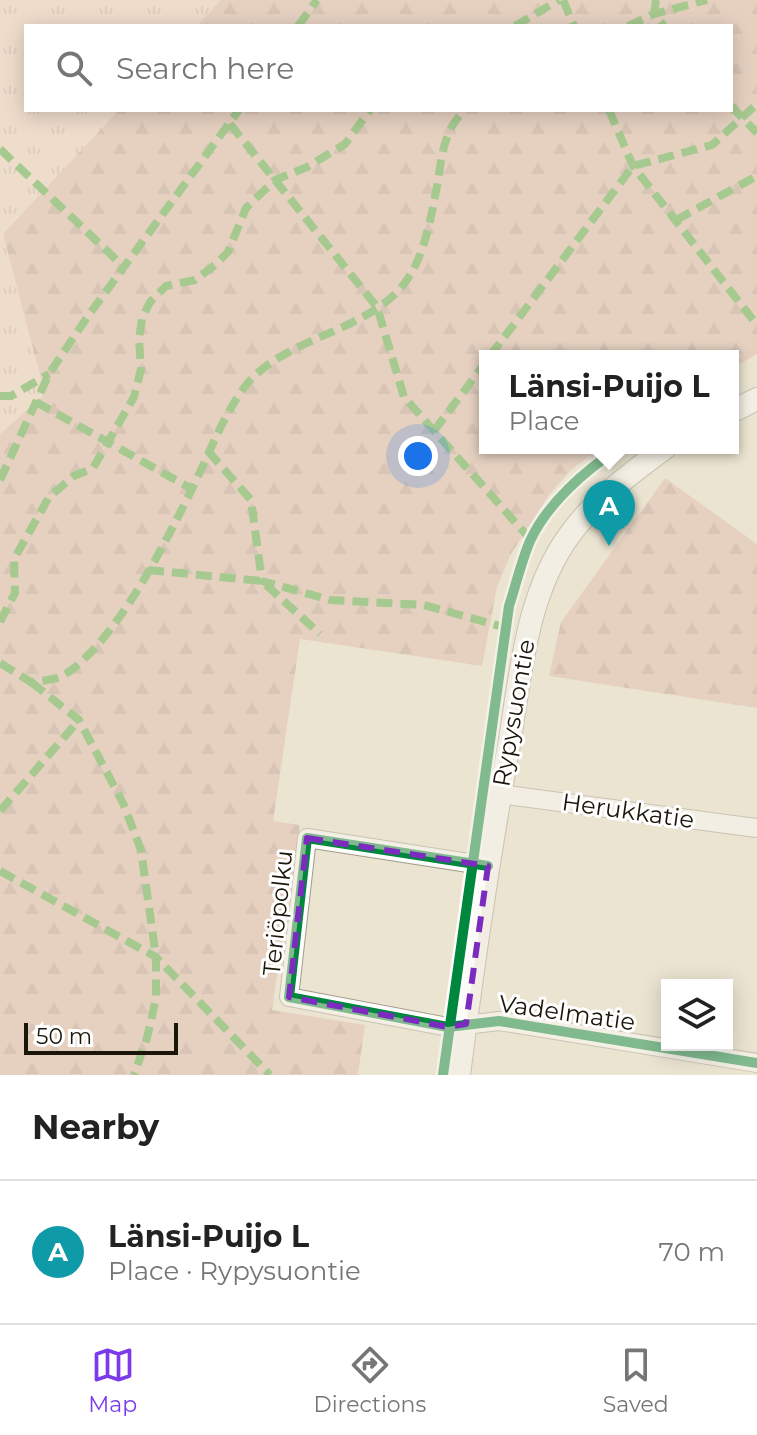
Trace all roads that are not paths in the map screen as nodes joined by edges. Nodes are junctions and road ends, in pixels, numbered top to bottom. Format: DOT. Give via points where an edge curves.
graph roads {
  1 [pos="757,399"];
  2 [pos="739,408"];
  3 [pos="657,454"];
  4 [pos="500,794"];
  5 [pos="757,828"];
  6 [pos="488,866"];
  7 [pos="466,1024"];
  8 [pos="757,1063"];
  9 [pos="459,1075"];
  1 -- 2 [label="street"];
  3 -- 4 [label="street, Rypysuontie" via="616,484 571,533 548,573 532,615"];
  4 -- 5 [label="street, Herukkatie"];
  4 -- 6 [label="street, Rypysuontie"];
  6 -- 7 [label="street, Rypysuontie"];
  6 -- 7 [label="street, Teriöpolku" via="307,838 289,997 448,1027"];
  7 -- 8 [label="street, Vadelmatie" via="499,1021"];
  7 -- 9 [label="street, Rypysuontie"];
}
